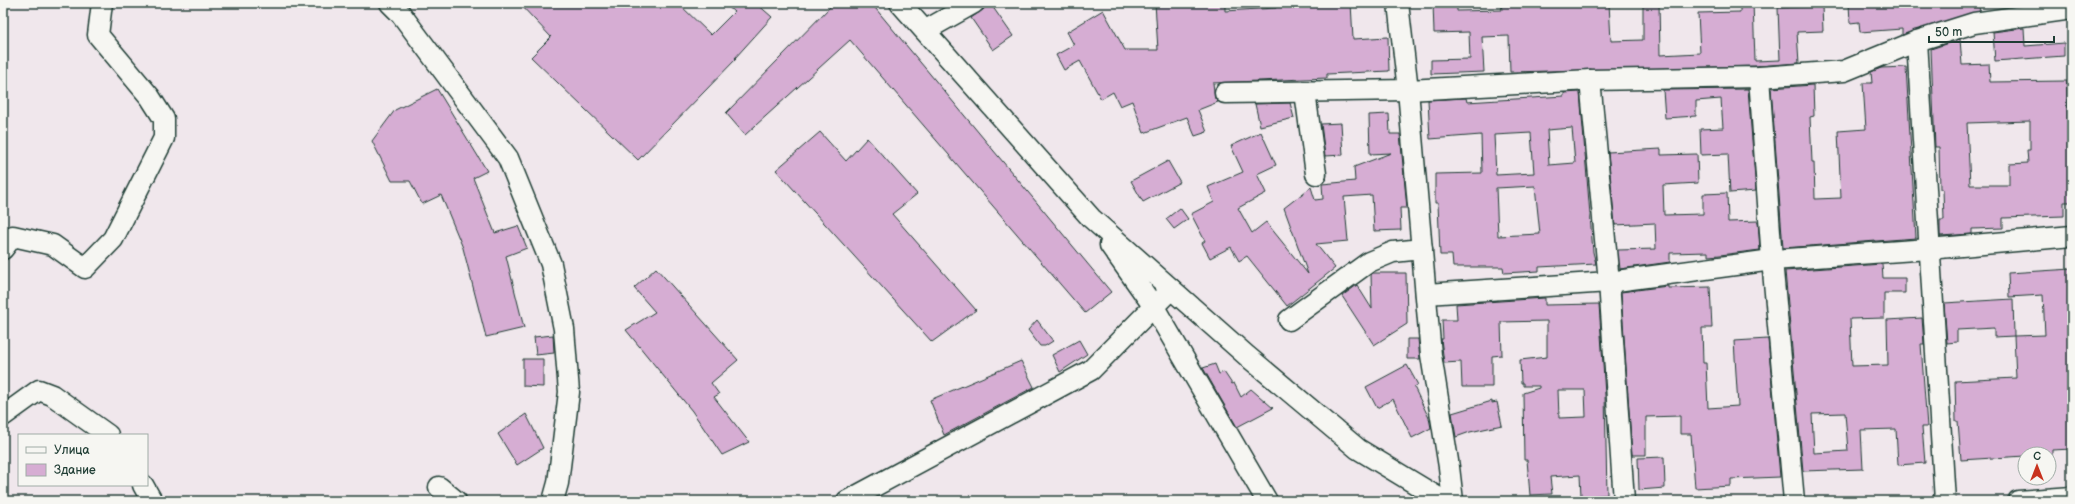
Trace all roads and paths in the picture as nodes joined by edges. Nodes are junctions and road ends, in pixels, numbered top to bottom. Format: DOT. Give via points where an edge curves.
graph roads {
  1 [pos="102,3"];
  2 [pos="390,3"];
  3 [pos="900,3"];
  4 [pos="974,3"];
  5 [pos="1398,3"];
  6 [pos="2072,9"];
  7 [pos="926,30"];
  8 [pos="1917,41"];
  9 [pos="1758,77"];
  10 [pos="1590,80"];
  11 [pos="1408,90"];
  12 [pos="1305,92"];
  13 [pos="1225,93"];
  14 [pos="1316,174"];
  15 [pos="1091,218"];
  16 [pos="2072,236"];
  17 [pos="3,249"];
  18 [pos="1422,249"];
  19 [pos="1929,249"];
  20 [pos="1772,260"];
  21 [pos="1609,282"];
  22 [pos="1171,289"];
  23 [pos="1426,294"];
  24 [pos="1154,307"];
  25 [pos="1289,320"];
  26 [pos="3,416"];
  27 [pos="107,434"];
  28 [pos="144,486"];
  29 [pos="439,487"];
  30 [pos="2072,497"];
  31 [pos="152,501"];
  32 [pos="456,501"];
  33 [pos="553,501"];
  34 [pos="847,501"];
  35 [pos="1267,501"];
  36 [pos="1444,501"];
  37 [pos="1453,501"];
  38 [pos="1624,501"];
  39 [pos="1794,501"];
  40 [pos="1945,501"];
  41 [pos="2018,501"];
  1 -- 17 [label="street" via="98,36 150,97 164,119 164,138 113,239 84,268 53,245 13,236"];
  2 -- 33 [label="street" via="508,158 552,264 564,329 568,392 558,483"];
  3 -- 7 [label="street"];
  4 -- 7 [label="street"];
  5 -- 11 [label="street"];
  6 -- 8 [label="street" via="1974,24"];
  7 -- 15 [label="street"];
  8 -- 9 [label="street" via="1844,71"];
  8 -- 19 [label="street"];
  9 -- 10 [label="street"];
  9 -- 20 [label="street"];
  10 -- 11 [label="street"];
  10 -- 21 [label="street"];
  11 -- 12 [label="street"];
  11 -- 18 [label="street"];
  12 -- 13 [label="street"];
  12 -- 14 [label="street"];
  15 -- 22 [label="street"];
  15 -- 24 [label="street"];
  16 -- 19 [label="street"];
  18 -- 23 [label="street"];
  18 -- 25 [label="street" via="1397,252 1369,262"];
  19 -- 20 [label="street"];
  19 -- 40 [label="street"];
  20 -- 21 [label="street"];
  20 -- 39 [label="street"];
  21 -- 23 [label="street"];
  21 -- 38 [label="street"];
  22 -- 24 [label="street"];
  22 -- 36 [label="street" via="1358,449"];
  23 -- 37 [label="street" via="1431,355"];
  24 -- 34 [label="street" via="1091,370"];
  24 -- 35 [label="street"];
  26 -- 27 [label="street" via="39,390 52,395"];
  28 -- 31 [label="street"];
  29 -- 32 [label="street"];
  30 -- 41 [label="street"];
}
